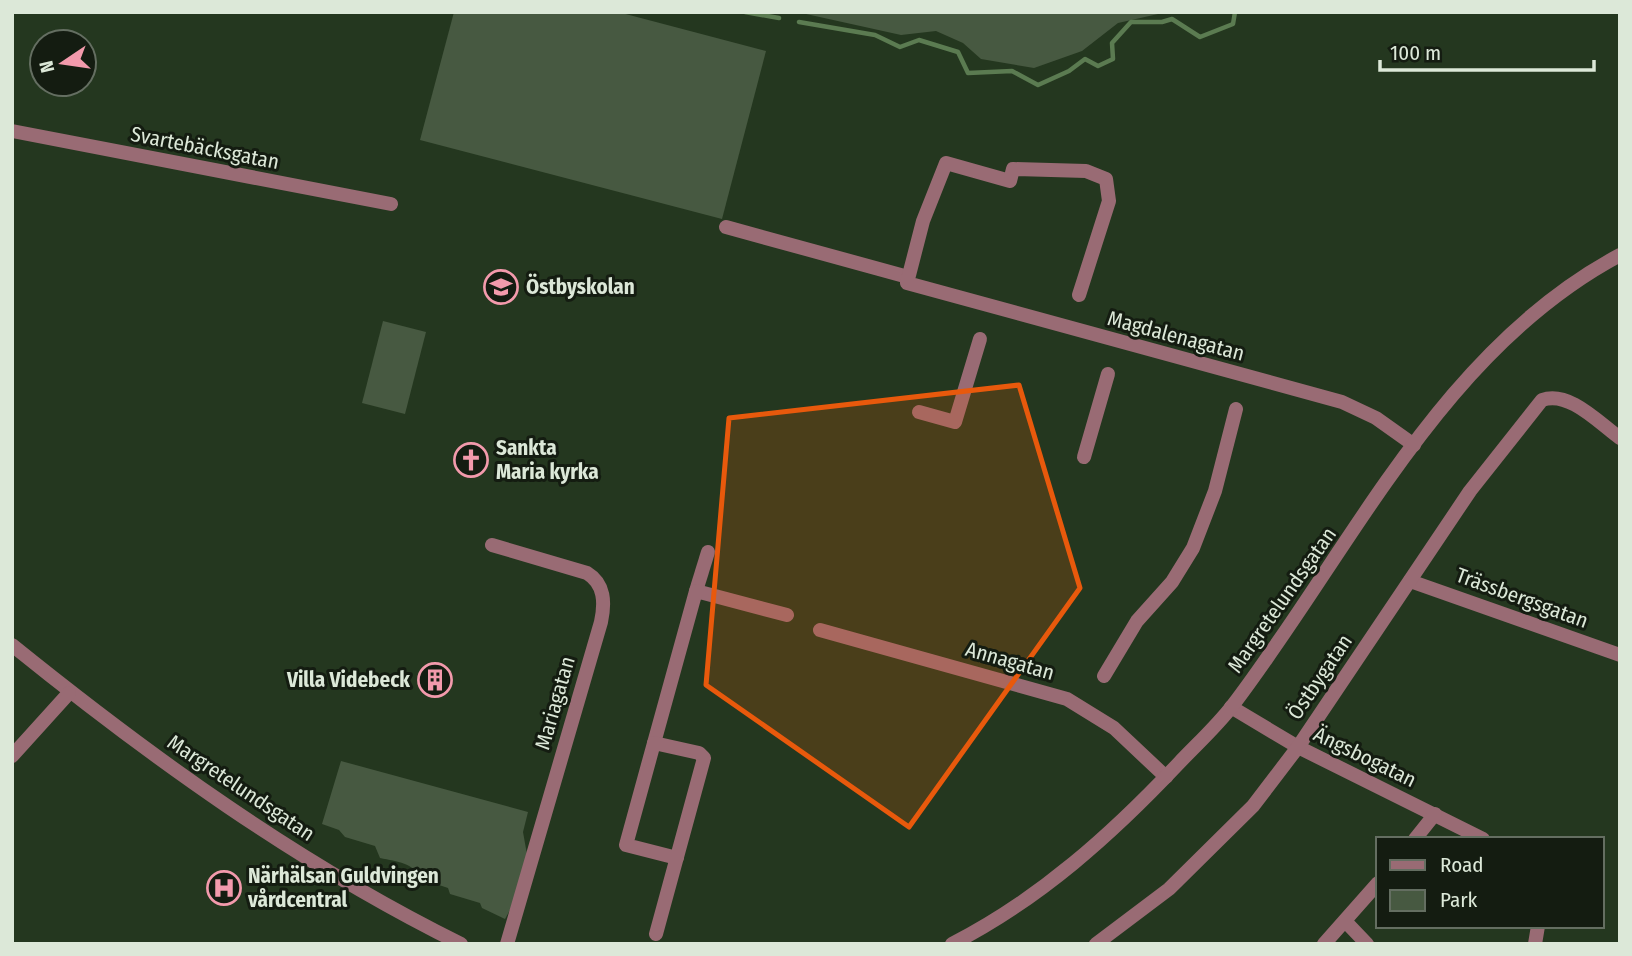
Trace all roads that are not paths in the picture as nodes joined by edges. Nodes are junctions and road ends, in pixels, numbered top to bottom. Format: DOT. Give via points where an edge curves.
graph roads {
  1 [pos="12,131"];
  2 [pos="391,204"];
  3 [pos="726,226"];
  4 [pos="1620,255"];
  5 [pos="913,282"];
  6 [pos="1079,295"];
  7 [pos="980,339"];
  8 [pos="1108,374"];
  9 [pos="1236,410"];
  10 [pos="919,412"];
  11 [pos="1620,438"];
  12 [pos="1414,445"];
  13 [pos="1084,457"];
  14 [pos="492,545"];
  15 [pos="708,552"];
  16 [pos="1410,581"];
  17 [pos="696,591"];
  18 [pos="788,615"];
  19 [pos="820,630"];
  20 [pos="12,645"];
  21 [pos="1620,655"];
  22 [pos="1104,676"];
  23 [pos="69,693"];
  24 [pos="1231,707"];
  25 [pos="654,743"];
  26 [pos="1298,747"];
  27 [pos="12,756"];
  28 [pos="1166,777"];
  29 [pos="1435,814"];
  30 [pos="1417,837"];
  31 [pos="1479,837"];
  32 [pos="677,858"];
  33 [pos="1376,885"];
  34 [pos="1346,922"];
  35 [pos="656,933"];
  36 [pos="461,944"];
  37 [pos="507,944"];
  38 [pos="952,944"];
  39 [pos="1096,944"];
  40 [pos="1324,944"];
  41 [pos="1367,944"];
  1 -- 2 [label="street, Svartebäcksgatan"];
  3 -- 5 [label="street, Magdalenagatan"];
  4 -- 12 [label="street, Margretelundsgatan" via="1551,301 1487,355"];
  5 -- 6 [label="street" via="923,221 946,163 1010,181 1013,169 1086,171 1106,179 1109,201"];
  5 -- 12 [label="street, Magdalenagatan" via="1342,402 1376,418"];
  7 -- 10 [label="street" via="955,422"];
  8 -- 13 [label="street"];
  9 -- 22 [label="street" via="1216,491 1193,548 1172,582 1137,621"];
  11 -- 16 [label="street, Östbygatan" via="1567,401 1542,400 1470,491"];
  12 -- 24 [label="street, Margretelundsgatan"];
  14 -- 37 [label="street, Mariagatan" via="587,573 596,578 603,597 601,622"];
  15 -- 17 [label="street"];
  16 -- 21 [label="street, Trässbergsgatan"];
  16 -- 26 [label="street, Östbygatan"];
  17 -- 18 [label="street"];
  17 -- 25 [label="street"];
  19 -- 28 [label="street, Annagatan" via="1067,699 1114,728"];
  20 -- 23 [label="street, Margretelundsgatan"];
  23 -- 27 [label="street"];
  23 -- 36 [label="street, Margretelundsgatan" via="241,817"];
  24 -- 26 [label="street, Ängsbogatan"];
  24 -- 28 [label="street, Margretelundsgatan"];
  25 -- 32 [label="street" via="704,758"];
  25 -- 32 [label="street" via="626,845"];
  26 -- 29 [label="street, Ängsbogatan"];
  26 -- 39 [label="street, Östbygatan" via="1253,806 1169,889"];
  28 -- 38 [label="street, Margretelundsgatan" via="1075,864 1017,906"];
  29 -- 30 [label="street"];
  29 -- 31 [label="street, Ängsbogatan"];
  32 -- 35 [label="street"];
  33 -- 34 [label="street"];
  34 -- 40 [label="street"];
  34 -- 41 [label="street"];
}
